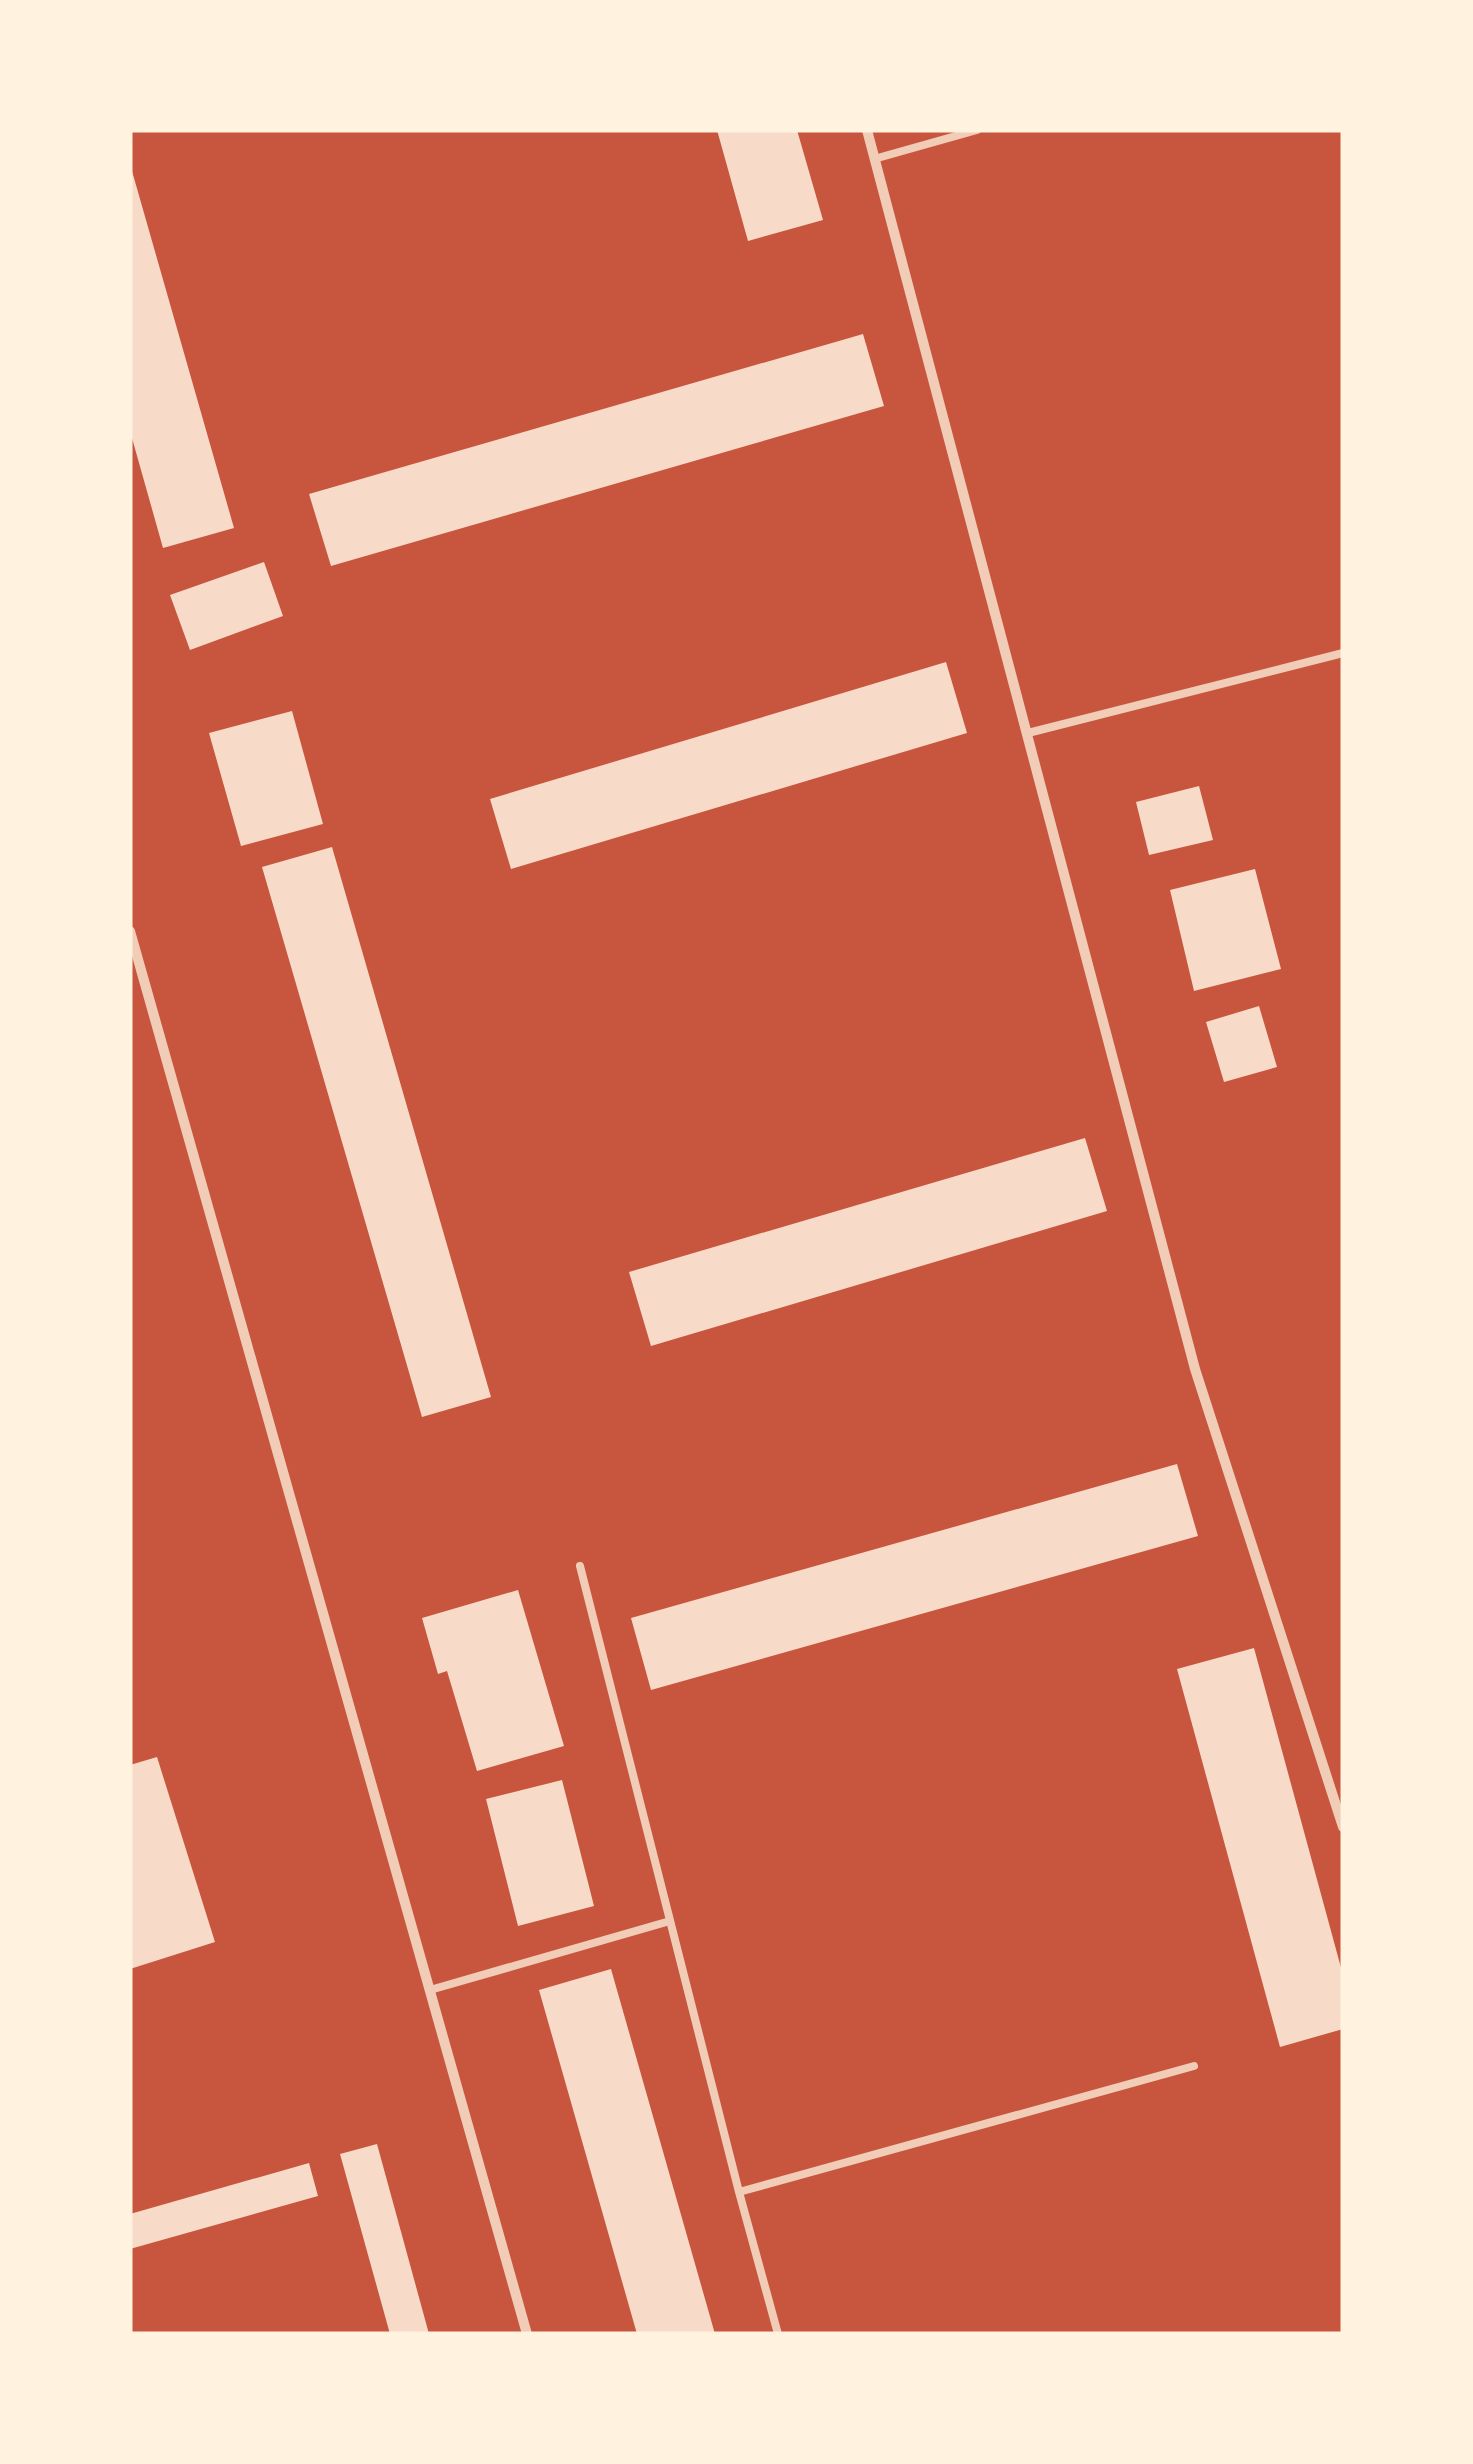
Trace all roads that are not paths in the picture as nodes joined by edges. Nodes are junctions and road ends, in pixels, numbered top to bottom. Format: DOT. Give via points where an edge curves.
graph roads {
  1 [pos="867,130"];
  2 [pos="978,130"];
  3 [pos="874,160"];
  4 [pos="1343,653"];
  5 [pos="1028,733"];
  6 [pos="130,931"];
  7 [pos="580,1566"];
  8 [pos="1343,1827"];
  9 [pos="670,1921"];
  10 [pos="430,1990"];
  11 [pos="1194,2066"];
  12 [pos="739,2192"];
  13 [pos="527,2334"];
  14 [pos="778,2334"];
  1 -- 3 [label="street"];
  2 -- 3 [label="lane"];
  3 -- 5 [label="street"];
  4 -- 5 [label="lane"];
  5 -- 8 [label="street" via="1195,1369"];
  6 -- 10 [label="street"];
  7 -- 9 [label="lane"];
  9 -- 10 [label="lane"];
  9 -- 12 [label="lane"];
  10 -- 13 [label="street"];
  11 -- 12 [label="lane"];
  12 -- 14 [label="lane"];
}
